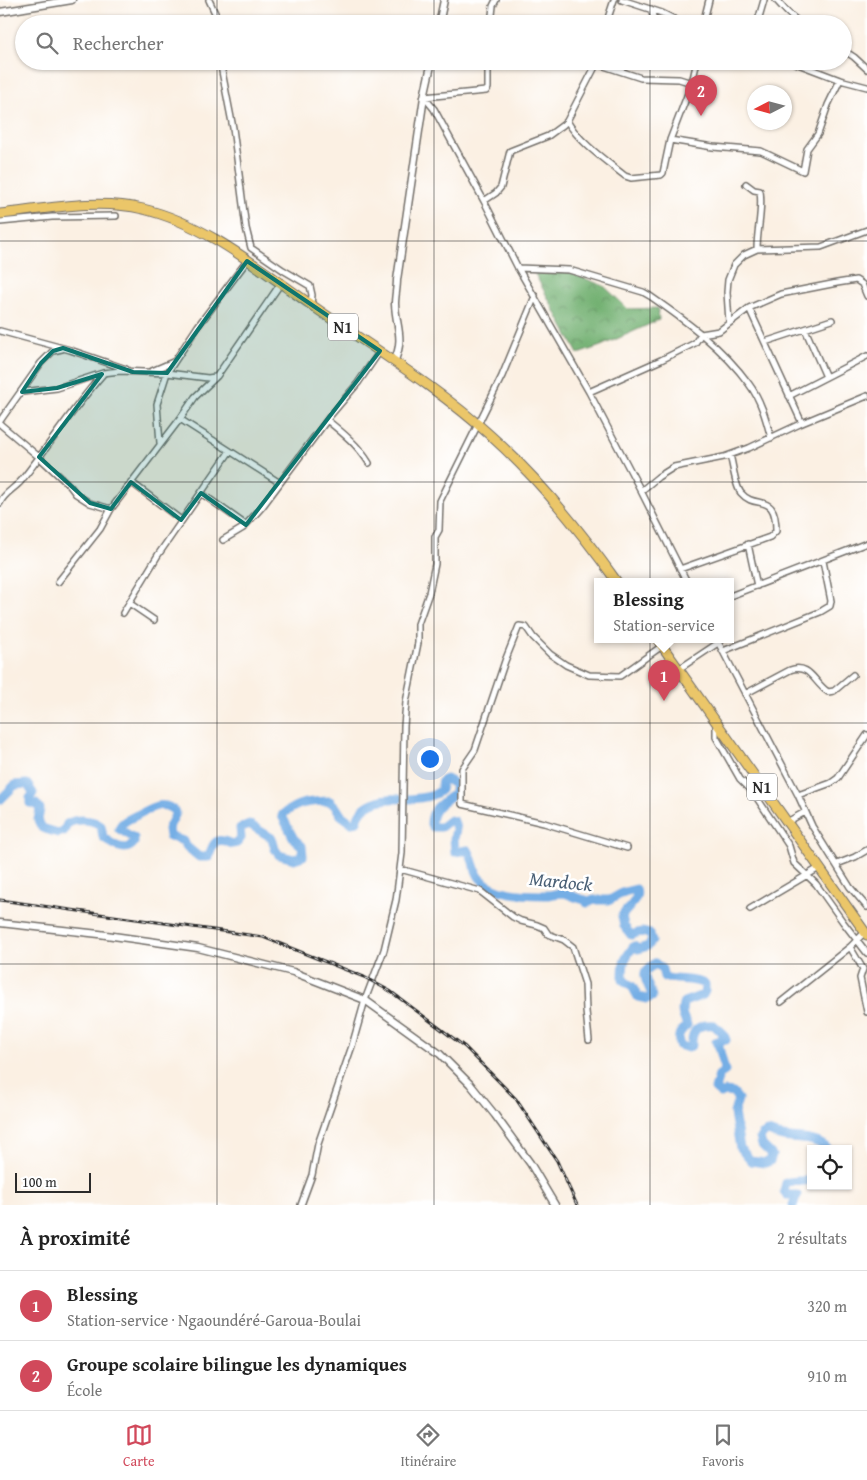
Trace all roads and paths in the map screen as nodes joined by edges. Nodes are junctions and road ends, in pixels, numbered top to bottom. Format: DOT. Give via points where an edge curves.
graph roads {
  1 [pos="72,0"];
  2 [pos="209,0"];
  3 [pos="444,0"];
  4 [pos="496,0"];
  5 [pos="614,0"];
  6 [pos="622,0"];
  7 [pos="709,0"];
  8 [pos="764,0"];
  9 [pos="776,0"];
  10 [pos="648,8"];
  11 [pos="0,12"];
  12 [pos="215,15"];
  13 [pos="441,15"];
  14 [pos="492,15"];
  15 [pos="609,15"];
  16 [pos="652,15"];
  17 [pos="666,15"];
  18 [pos="705,15"];
  19 [pos="760,15"];
  20 [pos="790,15"];
  21 [pos="852,56"];
  22 [pos="867,69"];
  23 [pos="222,70"];
  24 [pos="430,70"];
  25 [pos="488,70"];
  26 [pos="593,70"];
  27 [pos="620,70"];
  28 [pos="695,70"];
  29 [pos="814,70"];
  30 [pos="840,80"];
  31 [pos="692,83"];
  32 [pos="867,86"];
  33 [pos="424,97"];
  34 [pos="567,120"];
  35 [pos="559,129"];
  36 [pos="573,130"];
  37 [pos="670,140"];
  38 [pos="746,184"];
  39 [pos="484,200"];
  40 [pos="0,214"];
  41 [pos="116,216"];
  42 [pos="0,222"];
  43 [pos="867,230"];
  44 [pos="757,249"];
  45 [pos="247,261"];
  46 [pos="518,268"];
  47 [pos="281,284"];
  48 [pos="534,296"];
  49 [pos="867,296"];
  50 [pos="311,305"];
  51 [pos="749,308"];
  52 [pos="832,320"];
  53 [pos="729,322"];
  54 [pos="805,329"];
  55 [pos="0,331"];
  56 [pos="701,334"];
  57 [pos="764,342"];
  58 [pos="63,348"];
  59 [pos="380,351"];
  60 [pos="867,356"];
  61 [pos="174,361"];
  62 [pos="394,362"];
  63 [pos="133,372"];
  64 [pos="149,372"];
  65 [pos="103,373"];
  66 [pos="167,373"];
  67 [pos="217,376"];
  68 [pos="826,377"];
  69 [pos="22,392"];
  70 [pos="589,392"];
  71 [pos="789,396"];
  72 [pos="867,396"];
  73 [pos="180,418"];
  74 [pos="327,420"];
  75 [pos="0,423"];
  76 [pos="802,423"];
  77 [pos="477,424"];
  78 [pos="771,438"];
  79 [pos="160,442"];
  80 [pos="230,452"];
  81 [pos="730,455"];
  82 [pos="39,457"];
  83 [pos="369,463"];
  84 [pos="131,482"];
  85 [pos="280,482"];
  86 [pos="641,491"];
  87 [pos="201,493"];
  88 [pos="0,503"];
  89 [pos="111,509"];
  90 [pos="181,520"];
  91 [pos="246,525"];
  92 [pos="223,540"];
  93 [pos="867,543"];
  94 [pos="748,544"];
  95 [pos="823,561"];
  96 [pos="680,569"];
  97 [pos="614,578"];
  98 [pos="685,578"];
  99 [pos="58,582"];
  100 [pos="757,586"];
  101 [pos="734,595"];
  102 [pos="130,603"];
  103 [pos="123,613"];
  104 [pos="154,620"];
  105 [pos="660,643"];
  106 [pos="715,643"];
  107 [pos="719,643"];
  108 [pos="723,651"];
  109 [pos="679,669"];
  110 [pos="853,675"];
  111 [pos="746,694"];
  112 [pos="716,722"];
  113 [pos="867,735"];
  114 [pos="798,795"];
  115 [pos="805,812"];
  116 [pos="787,822"];
  117 [pos="627,848"];
  118 [pos="867,850"];
  119 [pos="837,864"];
  120 [pos="400,868"];
  121 [pos="820,868"];
  122 [pos="808,876"];
  123 [pos="867,907"];
  124 [pos="750,909"];
  125 [pos="0,923"];
  126 [pos="866,933"];
  127 [pos="857,940"];
  128 [pos="850,947"];
  129 [pos="867,952"];
  130 [pos="364,1000"];
  131 [pos="781,1002"];
  132 [pos="867,1012"];
  133 [pos="589,1040"];
  134 [pos="301,1205"];
  135 [pos="555,1205"];
  1 -- 11 [label="street"];
  2 -- 12 [label="street"];
  3 -- 13 [label="street"];
  4 -- 14 [label="street"];
  5 -- 15 [label="street"];
  6 -- 10 [label="street"];
  7 -- 18 [label="street"];
  8 -- 19 [label="street"];
  9 -- 20 [label="street"];
  10 -- 16 [label="street"];
  10 -- 17 [label="street"];
  21 -- 22 [label="street"];
  23 -- 50 [label="street" via="251,248 310,286"];
  24 -- 33 [label="street"];
  25 -- 33 [label="street" via="486,92"];
  26 -- 34 [label="street"];
  27 -- 31 [label="street" via="641,78 679,79"];
  28 -- 31 [label="street"];
  29 -- 30 [label="street"];
  30 -- 32 [label="street"];
  30 -- 37 [label="street" via="818,134 807,149 803,171 761,151"];
  31 -- 37 [label="street"];
  33 -- 39 [label="street" via="434,109"];
  33 -- 62 [label="street" via="395,302 401,338"];
  34 -- 35 [label="street"];
  34 -- 36 [label="street"];
  35 -- 36 [label="street"];
  35 -- 39 [label="street" via="510,151 501,187"];
  36 -- 37 [label="street" via="631,178 661,175"];
  38 -- 44 [label="street" via="760,191 762,204"];
  39 -- 46 [label="street"];
  40 -- 45 [label="highway, N1" via="88,205 142,209 195,228"];
  41 -- 42 [label="street"];
  43 -- 44 [label="street" via="821,248"];
  44 -- 53 [label="street" via="739,259 731,272 727,292"];
  45 -- 47 [label="highway, N1"];
  45 -- 61 [label="street"];
  46 -- 48 [label="street"];
  46 -- 56 [label="street" via="569,270 643,292"];
  47 -- 50 [label="highway, N1"];
  47 -- 67 [label="street"];
  48 -- 70 [label="street"];
  48 -- 77 [label="street" via="502,376"];
  49 -- 51 [label="street" via="859,281 846,282 782,294"];
  50 -- 59 [label="highway, N1"];
  51 -- 53 [label="street"];
  51 -- 57 [label="street"];
  52 -- 54 [label="street"];
  53 -- 56 [label="street" via="719,331"];
  54 -- 57 [label="street"];
  54 -- 68 [label="street"];
  55 -- 58 [label="street"];
  56 -- 70 [label="street" via="695,343"];
  56 -- 78 [label="street" via="750,385 763,411"];
  57 -- 71 [label="street"];
  58 -- 63 [label="street"];
  58 -- 69 [label="street" via="53,351 41,363"];
  59 -- 62 [label="highway, N1"];
  59 -- 74 [label="street"];
  60 -- 68 [label="street"];
  61 -- 64 [label="street"];
  61 -- 66 [label="street"];
  62 -- 77 [label="highway, N1"];
  63 -- 64 [label="street"];
  63 -- 65 [label="street"];
  64 -- 66 [label="street"];
  65 -- 69 [label="street" via="56,388"];
  65 -- 82 [label="street"];
  66 -- 67 [label="street" via="208,378"];
  66 -- 79 [label="street" via="157,404"];
  67 -- 73 [label="street" via="194,397"];
  68 -- 71 [label="street"];
  69 -- 75 [label="street"];
  70 -- 86 [label="street"];
  71 -- 76 [label="street"];
  72 -- 76 [label="street"];
  73 -- 79 [label="street"];
  73 -- 80 [label="street"];
  74 -- 83 [label="street" via="362,452"];
  74 -- 85 [label="street"];
  75 -- 82 [label="street"];
  76 -- 78 [label="street"];
  77 -- 97 [label="highway, N1" via="552,497"];
  77 -- 120 [label="street" via="440,501 435,564 418,624 418,643 404,726"];
  78 -- 81 [label="street"];
  79 -- 84 [label="street"];
  80 -- 85 [label="street"];
  80 -- 87 [label="street"];
  81 -- 86 [label="street" via="674,467"];
  81 -- 94 [label="street" via="739,490 746,497 769,505 776,521 774,534"];
  82 -- 88 [label="street"];
  82 -- 89 [label="street" via="76,494 90,503"];
  84 -- 89 [label="street"];
  84 -- 90 [label="street"];
  85 -- 91 [label="street"];
  86 -- 96 [label="street"];
  87 -- 90 [label="street"];
  87 -- 91 [label="street"];
  89 -- 99 [label="street" via="100,530"];
  90 -- 102 [label="street"];
  91 -- 92 [label="street"];
  93 -- 95 [label="street"];
  94 -- 96 [label="street"];
  94 -- 100 [label="street"];
  95 -- 100 [label="street"];
  95 -- 108 [label="street" via="830,606"];
  96 -- 98 [label="street"];
  100 -- 101 [label="street"];
  102 -- 103 [label="street"];
  102 -- 104 [label="street"];
  105 -- 109 [label="highway, N1"];
  105 -- 117 [label="street" via="620,676 589,675 550,654 526,627 519,626 475,750 462,769 462,804 544,823"];
  106 -- 109 [label="street"];
  107 -- 108 [label="street"];
  108 -- 111 [label="street"];
  109 -- 112 [label="highway, N1"];
  110 -- 111 [label="street" via="834,691 828,692 805,670 798,668"];
  111 -- 114 [label="street"];
  112 -- 116 [label="highway, N1"];
  112 -- 122 [label="street" via="716,737 740,779 776,825 796,865"];
  113 -- 114 [label="street" via="838,778"];
  114 -- 115 [label="street"];
  115 -- 116 [label="street"];
  115 -- 119 [label="street"];
  116 -- 121 [label="highway, N1"];
  118 -- 119 [label="street"];
  119 -- 123 [label="street"];
  120 -- 130 [label="street" via="384,950"];
  120 -- 133 [label="street" via="480,890 513,917 544,928 548,934 574,947 585,984"];
  121 -- 122 [label="street"];
  121 -- 126 [label="highway, N1"];
  122 -- 124 [label="street"];
  122 -- 127 [label="street"];
  125 -- 130 [label="street" via="198,948 293,972"];
  126 -- 127 [label="street"];
  127 -- 128 [label="street"];
  127 -- 129 [label="street"];
  128 -- 131 [label="street"];
  128 -- 132 [label="street" via="863,968 860,978"];
  130 -- 134 [label="street"];
  130 -- 135 [label="street" via="440,1054 470,1084 524,1155"];
}
